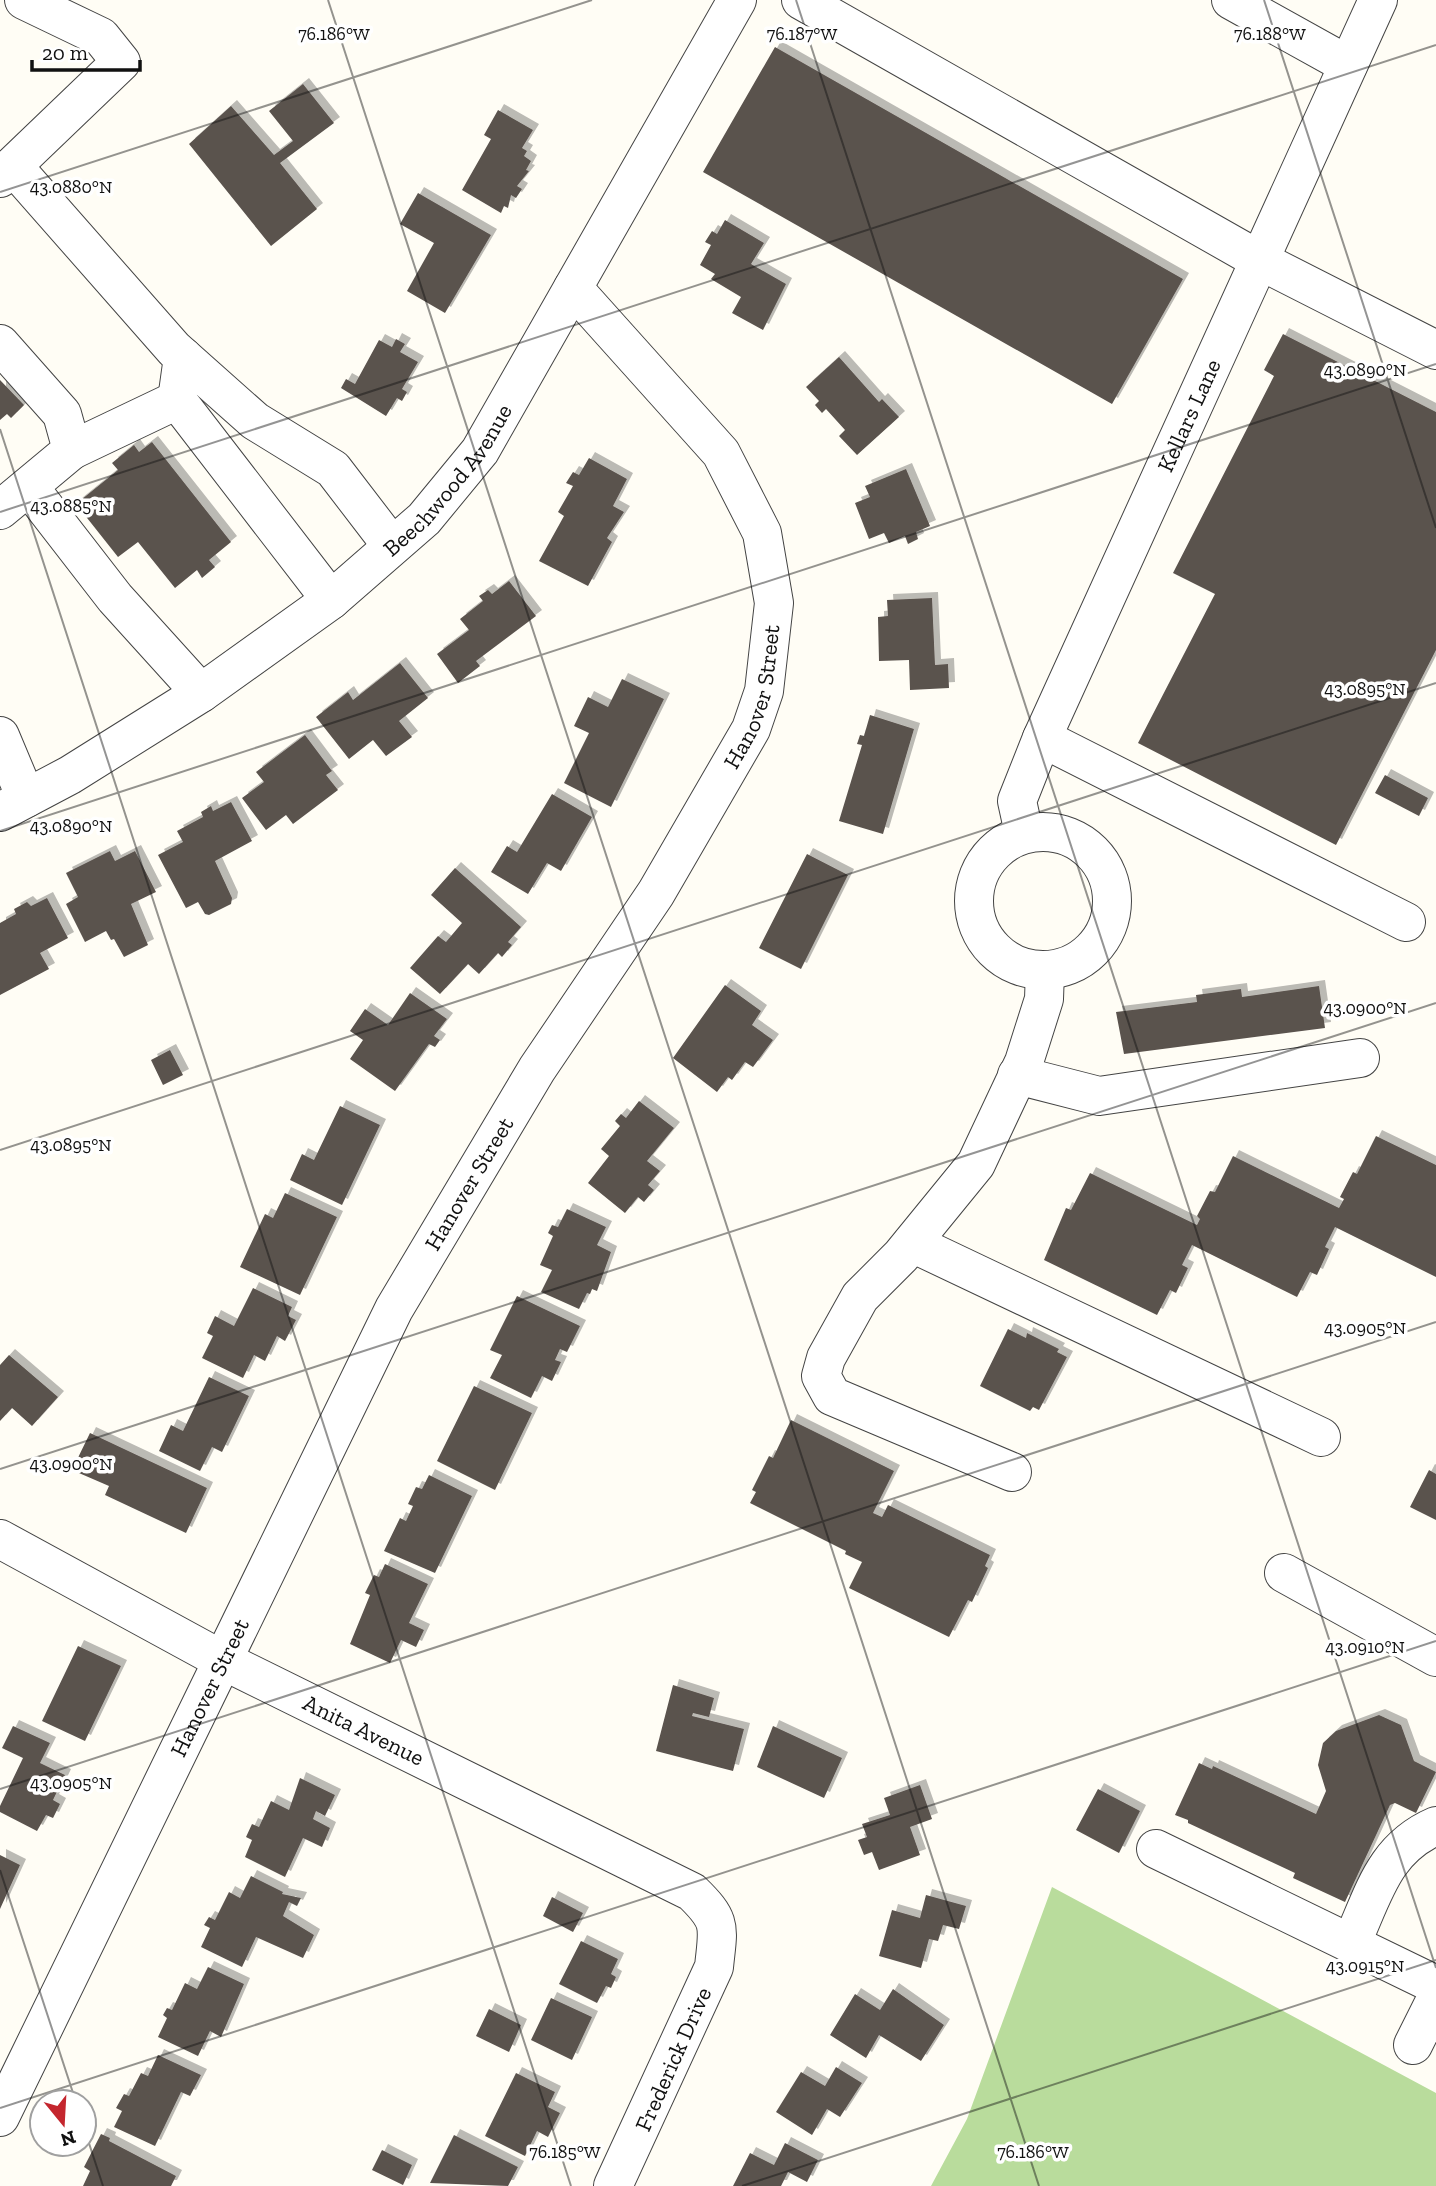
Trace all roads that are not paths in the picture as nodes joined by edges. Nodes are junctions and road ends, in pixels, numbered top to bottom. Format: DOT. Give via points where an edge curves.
graph roads {
  1 [pos="24,0"];
  2 [pos="737,0"];
  3 [pos="801,0"];
  4 [pos="1231,0"];
  5 [pos="1378,0"];
  6 [pos="1348,65"];
  7 [pos="6,172"];
  8 [pos="1259,260"];
  9 [pos="573,288"];
  10 [pos="0,344"];
  11 [pos="1436,350"];
  12 [pos="184,358"];
  13 [pos="177,400"];
  14 [pos="72,450"];
  15 [pos="14,499"];
  16 [pos="392,546"];
  17 [pos="331,600"];
  18 [pos="201,693"];
  19 [pos="0,736"];
  20 [pos="1042,737"];
  21 [pos="13,805"];
  22 [pos="1024,833"];
  23 [pos="1406,922"];
  24 [pos="1045,970"];
  25 [pos="1360,1058"];
  26 [pos="1017,1075"];
  27 [pos="912,1243"];
  28 [pos="1321,1437"];
  29 [pos="1012,1472"];
  30 [pos="0,1539"];
  31 [pos="1284,1573"];
  32 [pos="1436,1657"];
  33 [pos="222,1660"];
  34 [pos="1436,1826"];
  35 [pos="1156,1849"];
  36 [pos="718,1928"];
  37 [pos="1351,1944"];
  38 [pos="1436,1985"];
  39 [pos="1436,1999"];
  40 [pos="1413,2045"];
  41 [pos="0,2117"];
  42 [pos="613,2186"];
  1 -- 7 [label="street" via="101,37 121,62"];
  2 -- 9 [label="street, Beechwood Avenue"];
  3 -- 8 [label="street"];
  4 -- 6 [label="street"];
  5 -- 6 [label="street, Kellars Lane"];
  6 -- 8 [label="street, Kellars Lane"];
  7 -- 12 [label="street"];
  8 -- 11 [label="street"];
  8 -- 20 [label="street, Kellars Lane"];
  9 -- 16 [label="street, Beechwood Avenue" via="480,452 424,519"];
  9 -- 33 [label="street, Hanover Street" via="721,453 762,533 774,603 764,691 751,729 656,893 537,1069 394,1310"];
  10 -- 14 [label="street" via="62,414"];
  12 -- 13 [label="street"];
  12 -- 16 [label="street" via="255,421 333,469"];
  13 -- 14 [label="street"];
  13 -- 17 [label="street"];
  14 -- 15 [label="street"];
  15 -- 18 [label="street" via="115,598"];
  16 -- 17 [label="street, Beechwood Avenue"];
  17 -- 18 [label="street, Beechwood Avenue"];
  18 -- 21 [label="street, Beechwood Avenue"];
  19 -- 21 [label="street"];
  20 -- 22 [label="street, Kellars Lane" via="1017,801"];
  20 -- 23 [label="street"];
  22 -- 24 [label="street" via="987,858 977,878 975,911 986,942 1003,958 1023,968"];
  22 -- 24 [label="street" via="1048,831 1071,837 1105,868 1112,891 1111,915 1103,937 1087,955"];
  24 -- 26 [label="street" via="1044,999"];
  25 -- 26 [label="street" via="1099,1096"];
  26 -- 27 [label="street" via="976,1164"];
  27 -- 28 [label="street"];
  27 -- 29 [label="street" via="859,1297 826,1358 821,1376 825,1389 832,1396"];
  30 -- 33 [label="street, Anita Avenue"];
  31 -- 32 [label="street"];
  33 -- 36 [label="street, Anita Avenue" via="692,1892 712,1912"];
  33 -- 41 [label="street, Hanover Street"];
  34 -- 37 [label="street" via="1418,1834 1392,1856"];
  35 -- 37 [label="street"];
  36 -- 42 [label="street, Frederick Drive" via="714,1967"];
  37 -- 38 [label="street"];
  39 -- 40 [label="street"];
}
